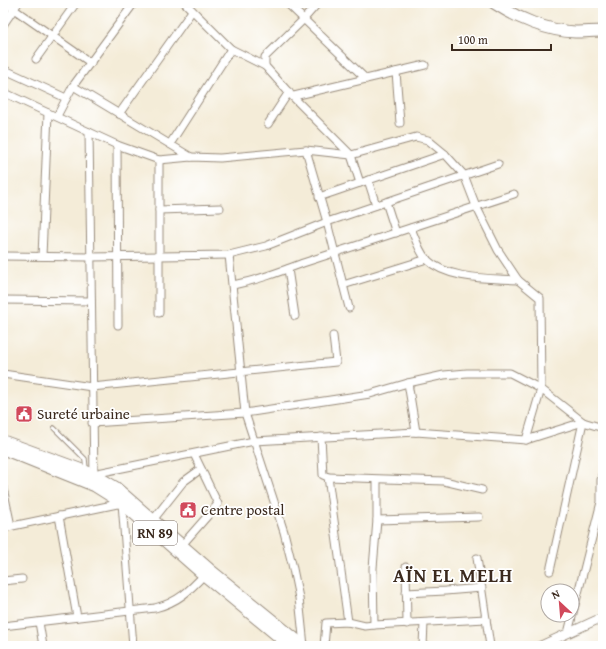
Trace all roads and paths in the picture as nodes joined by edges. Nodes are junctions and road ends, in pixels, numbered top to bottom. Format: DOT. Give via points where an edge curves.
graph roads {
  1 [pos="5,3"];
  2 [pos="76,3"];
  3 [pos="134,3"];
  4 [pos="186,3"];
  5 [pos="287,3"];
  6 [pos="318,3"];
  7 [pos="494,3"];
  8 [pos="16,6"];
  9 [pos="192,10"];
  10 [pos="303,20"];
  11 [pos="3,25"];
  12 [pos="603,31"];
  13 [pos="52,36"];
  14 [pos="231,49"];
  15 [pos="36,59"];
  16 [pos="91,63"];
  17 [pos="424,65"];
  18 [pos="265,66"];
  19 [pos="3,69"];
  20 [pos="396,72"];
  21 [pos="366,79"];
  22 [pos="73,86"];
  23 [pos="3,92"];
  24 [pos="291,94"];
  25 [pos="66,98"];
  26 [pos="48,113"];
  27 [pos="119,114"];
  28 [pos="57,116"];
  29 [pos="400,123"];
  30 [pos="268,124"];
  31 [pos="89,132"];
  32 [pos="170,144"];
  33 [pos="117,145"];
  34 [pos="306,150"];
  35 [pos="445,154"];
  36 [pos="351,155"];
  37 [pos="191,157"];
  38 [pos="159,160"];
  39 [pos="498,164"];
  40 [pos="464,175"];
  41 [pos="368,180"];
  42 [pos="360,183"];
  43 [pos="514,194"];
  44 [pos="319,197"];
  45 [pos="386,202"];
  46 [pos="376,205"];
  47 [pos="476,206"];
  48 [pos="220,208"];
  49 [pos="159,210"];
  50 [pos="327,222"];
  51 [pos="411,228"];
  52 [pos="396,233"];
  53 [pos="335,254"];
  54 [pos="229,255"];
  55 [pos="3,256"];
  56 [pos="42,256"];
  57 [pos="118,256"];
  58 [pos="159,256"];
  59 [pos="90,257"];
  60 [pos="427,259"];
  61 [pos="288,269"];
  62 [pos="518,280"];
  63 [pos="233,285"];
  64 [pos="343,285"];
  65 [pos="3,300"];
  66 [pos="91,301"];
  67 [pos="349,308"];
  68 [pos="159,313"];
  69 [pos="295,316"];
  70 [pos="118,325"];
  71 [pos="333,336"];
  72 [pos="241,372"];
  73 [pos="3,374"];
  74 [pos="408,383"];
  75 [pos="92,387"];
  76 [pos="540,389"];
  77 [pos="245,413"];
  78 [pos="583,422"];
  79 [pos="92,423"];
  80 [pos="54,428"];
  81 [pos="603,428"];
  82 [pos="416,432"];
  83 [pos="321,437"];
  84 [pos="526,440"];
  85 [pos="3,441"];
  86 [pos="254,441"];
  87 [pos="3,449"];
  88 [pos="194,454"];
  89 [pos="201,469"];
  90 [pos="603,472"];
  91 [pos="89,473"];
  92 [pos="328,477"];
  93 [pos="377,480"];
  94 [pos="95,486"];
  95 [pos="3,488"];
  96 [pos="482,490"];
  97 [pos="602,502"];
  98 [pos="122,503"];
  99 [pos="59,516"];
  100 [pos="480,517"];
  101 [pos="153,520"];
  102 [pos="377,520"];
  103 [pos="12,526"];
  104 [pos="3,528"];
  105 [pos="182,545"];
  106 [pos="477,558"];
  107 [pos="406,567"];
  108 [pos="550,571"];
  109 [pos="206,572"];
  110 [pos="22,579"];
  111 [pos="3,581"];
  112 [pos="482,588"];
  113 [pos="406,592"];
  114 [pos="130,610"];
  115 [pos="77,617"];
  116 [pos="603,617"];
  117 [pos="486,619"];
  118 [pos="39,622"];
  119 [pos="348,622"];
  120 [pos="424,623"];
  121 [pos="407,624"];
  122 [pos="374,625"];
  123 [pos="3,626"];
  124 [pos="568,634"];
  125 [pos="43,646"];
  126 [pos="133,646"];
  127 [pos="290,646"];
  128 [pos="303,646"];
  129 [pos="324,646"];
  130 [pos="423,646"];
  131 [pos="490,646"];
  132 [pos="540,646"];
  1 -- 8 [label="street"];
  2 -- 13 [label="street"];
  3 -- 16 [label="street"];
  4 -- 9 [label="street"];
  5 -- 10 [label="street"];
  6 -- 10 [label="street"];
  7 -- 12 [label="main road" via="554,30"];
  8 -- 11 [label="street"];
  8 -- 13 [label="street"];
  9 -- 14 [label="street"];
  9 -- 27 [label="street"];
  10 -- 18 [label="street" via="265,57"];
  10 -- 21 [label="street"];
  13 -- 15 [label="street"];
  13 -- 16 [label="street"];
  14 -- 18 [label="street"];
  14 -- 32 [label="street"];
  16 -- 22 [label="street"];
  17 -- 20 [label="street"];
  18 -- 24 [label="street"];
  19 -- 25 [label="street"];
  20 -- 21 [label="street"];
  20 -- 29 [label="street"];
  21 -- 24 [label="street"];
  22 -- 25 [label="street"];
  22 -- 27 [label="street"];
  23 -- 26 [label="street"];
  24 -- 30 [label="street"];
  24 -- 36 [label="street"];
  25 -- 28 [label="street"];
  26 -- 28 [label="street"];
  26 -- 56 [label="street"];
  27 -- 32 [label="street"];
  28 -- 31 [label="street"];
  31 -- 33 [label="street"];
  31 -- 59 [label="street"];
  32 -- 37 [label="street"];
  33 -- 38 [label="street"];
  33 -- 57 [label="street"];
  34 -- 36 [label="street"];
  34 -- 37 [label="street" via="220,158"];
  34 -- 44 [label="street"];
  35 -- 36 [label="street" via="428,140 416,137"];
  35 -- 40 [label="street"];
  35 -- 41 [label="street"];
  36 -- 42 [label="street"];
  37 -- 38 [label="street"];
  38 -- 49 [label="street"];
  39 -- 40 [label="street"];
  40 -- 45 [label="street"];
  40 -- 47 [label="street"];
  41 -- 42 [label="street"];
  41 -- 46 [label="street"];
  42 -- 44 [label="street"];
  43 -- 47 [label="street"];
  44 -- 50 [label="street"];
  45 -- 46 [label="street"];
  45 -- 52 [label="street"];
  46 -- 50 [label="street"];
  47 -- 51 [label="street"];
  47 -- 62 [label="street" via="498,250"];
  48 -- 49 [label="street"];
  49 -- 58 [label="street"];
  50 -- 53 [label="street"];
  50 -- 54 [label="street" via="266,246"];
  51 -- 52 [label="street"];
  51 -- 60 [label="street"];
  52 -- 53 [label="street"];
  53 -- 61 [label="street"];
  53 -- 64 [label="street"];
  54 -- 58 [label="street"];
  54 -- 63 [label="street"];
  55 -- 56 [label="street"];
  56 -- 59 [label="street"];
  57 -- 58 [label="street"];
  57 -- 59 [label="street"];
  57 -- 70 [label="street"];
  58 -- 68 [label="street"];
  59 -- 66 [label="street"];
  60 -- 62 [label="street" via="448,272 481,278"];
  60 -- 64 [label="street"];
  61 -- 63 [label="street"];
  61 -- 69 [label="street"];
  62 -- 76 [label="street" via="540,298"];
  63 -- 72 [label="street"];
  64 -- 67 [label="street"];
  65 -- 66 [label="street"];
  66 -- 75 [label="street"];
  71 -- 72 [label="street" via="336,362"];
  72 -- 75 [label="street"];
  72 -- 77 [label="street"];
  73 -- 75 [label="street"];
  74 -- 76 [label="street" via="451,374 510,373"];
  74 -- 77 [label="street" via="370,394"];
  74 -- 82 [label="street"];
  75 -- 79 [label="street"];
  76 -- 78 [label="street"];
  76 -- 84 [label="street"];
  77 -- 79 [label="street"];
  77 -- 86 [label="street"];
  78 -- 81 [label="street"];
  78 -- 84 [label="street"];
  78 -- 108 [label="street"];
  79 -- 91 [label="street"];
  80 -- 91 [label="lane" via="85,459"];
  82 -- 83 [label="street"];
  82 -- 84 [label="street"];
  83 -- 86 [label="street"];
  83 -- 92 [label="street" via="323,475"];
  85 -- 91 [label="main road, RN 89"];
  86 -- 88 [label="street"];
  86 -- 128 [label="street" via="292,564 299,598"];
  87 -- 94 [label="main road, RN 89"];
  88 -- 89 [label="street"];
  88 -- 91 [label="street"];
  89 -- 101 [label="street" via="183,482"];
  89 -- 105 [label="street" via="218,504"];
  90 -- 97 [label="street"];
  91 -- 94 [label="street"];
  91 -- 101 [label="main road, RN 89" via="115,487"];
  92 -- 93 [label="street"];
  92 -- 119 [label="street"];
  93 -- 96 [label="street" via="444,482"];
  93 -- 102 [label="street"];
  94 -- 98 [label="main road, RN 89"];
  95 -- 103 [label="street"];
  97 -- 124 [label="street"];
  98 -- 99 [label="street"];
  98 -- 109 [label="main road, RN 89"];
  98 -- 114 [label="street"];
  99 -- 103 [label="street"];
  99 -- 115 [label="street"];
  100 -- 102 [label="street"];
  101 -- 105 [label="main road, RN 89"];
  102 -- 122 [label="street" via="373,568"];
  103 -- 104 [label="street"];
  105 -- 109 [label="main road, RN 89"];
  106 -- 112 [label="street"];
  107 -- 113 [label="street"];
  109 -- 114 [label="street" via="181,598 155,608"];
  109 -- 127 [label="main road, RN 89"];
  109 -- 128 [label="main road, RN 89"];
  110 -- 111 [label="street"];
  112 -- 113 [label="street"];
  112 -- 117 [label="street"];
  113 -- 121 [label="street"];
  114 -- 115 [label="street"];
  114 -- 126 [label="street"];
  115 -- 118 [label="street"];
  116 -- 124 [label="street"];
  117 -- 120 [label="street"];
  117 -- 131 [label="street"];
  118 -- 123 [label="street"];
  118 -- 125 [label="street"];
  119 -- 122 [label="street" via="365,626"];
  119 -- 129 [label="street" via="326,623"];
  120 -- 121 [label="street"];
  120 -- 130 [label="street"];
  121 -- 122 [label="street"];
  124 -- 132 [label="street"];
}
